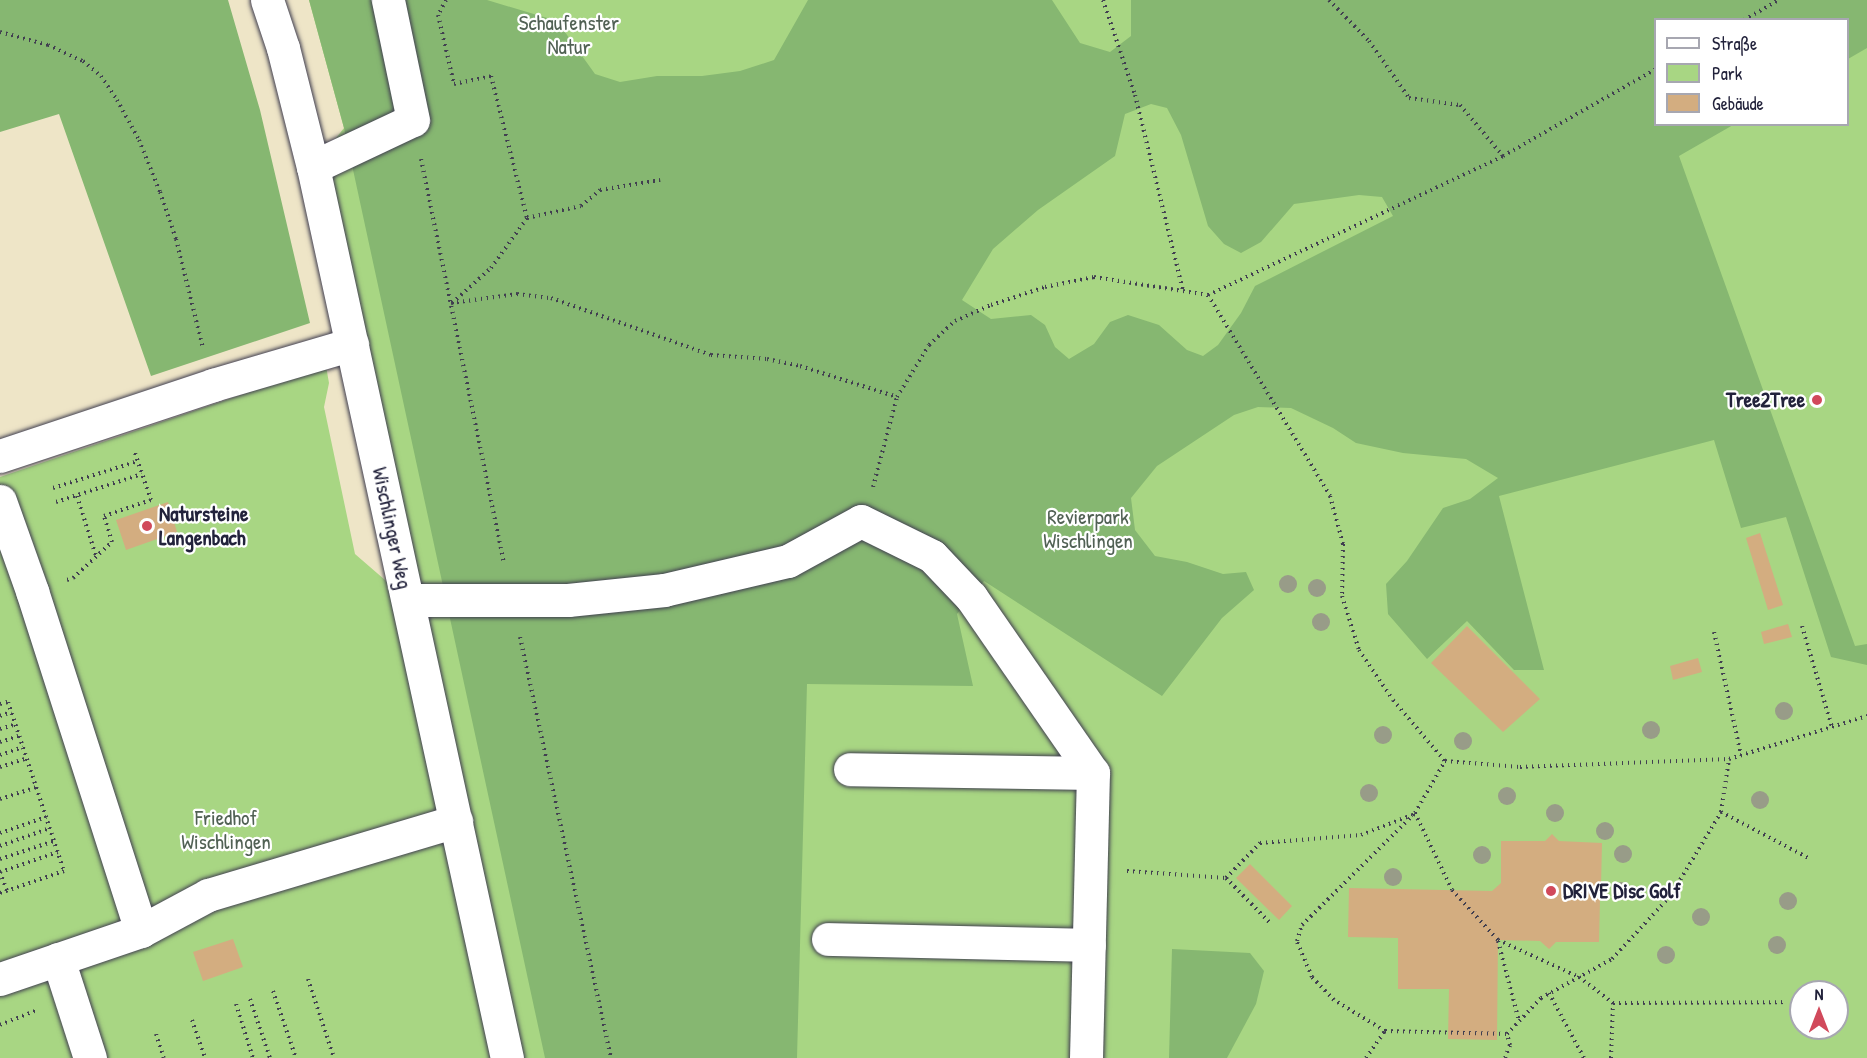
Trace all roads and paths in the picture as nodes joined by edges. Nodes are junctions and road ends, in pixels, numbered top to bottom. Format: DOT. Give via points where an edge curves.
graph roads {
  1 [pos="267,0"];
  2 [pos="387,0"];
  3 [pos="447,0"];
  4 [pos="1103,0"];
  5 [pos="1329,0"];
  6 [pos="1778,0"];
  7 [pos="1747,18"];
  8 [pos="0,32"];
  9 [pos="1654,70"];
  10 [pos="413,120"];
  11 [pos="1503,156"];
  12 [pos="313,167"];
  13 [pos="660,180"];
  14 [pos="526,218"];
  15 [pos="1183,291"];
  16 [pos="1208,296"];
  17 [pos="451,303"];
  18 [pos="352,344"];
  19 [pos="213,385"];
  20 [pos="897,397"];
  21 [pos="123,415"];
  22 [pos="0,456"];
  23 [pos="138,460"];
  24 [pos="142,474"];
  25 [pos="53,488"];
  26 [pos="77,496"];
  27 [pos="0,501"];
  28 [pos="56,502"];
  29 [pos="861,521"];
  30 [pos="96,556"];
  31 [pos="32,591"];
  32 [pos="512,599"];
  33 [pos="408,600"];
  34 [pos="1802,626"];
  35 [pos="1714,632"];
  36 [pos="0,704"];
  37 [pos="12,712"];
  38 [pos="0,716"];
  39 [pos="1867,716"];
  40 [pos="16,724"];
  41 [pos="1832,727"];
  42 [pos="0,729"];
  43 [pos="19,736"];
  44 [pos="0,742"];
  45 [pos="23,747"];
  46 [pos="0,755"];
  47 [pos="1741,755"];
  48 [pos="27,758"];
  49 [pos="1729,759"];
  50 [pos="1444,762"];
  51 [pos="0,767"];
  52 [pos="850,770"];
  53 [pos="1093,773"];
  54 [pos="36,787"];
  55 [pos="0,800"];
  56 [pos="1721,812"];
  57 [pos="1415,813"];
  58 [pos="46,817"];
  59 [pos="456,821"];
  60 [pos="50,828"];
  61 [pos="0,833"];
  62 [pos="54,841"];
  63 [pos="0,846"];
  64 [pos="58,852"];
  65 [pos="0,859"];
  66 [pos="1810,859"];
  67 [pos="1091,869"];
  68 [pos="0,872"];
  69 [pos="1226,878"];
  70 [pos="6,891"];
  71 [pos="0,893"];
  72 [pos="1270,923"];
  73 [pos="141,931"];
  74 [pos="828,939"];
  75 [pos="1498,940"];
  76 [pos="1089,945"];
  77 [pos="58,959"];
  78 [pos="1579,977"];
  79 [pos="0,979"];
  80 [pos="308,979"];
  81 [pos="273,991"];
  82 [pos="1549,993"];
  83 [pos="250,999"];
  84 [pos="1613,1002"];
  85 [pos="1786,1002"];
  86 [pos="236,1004"];
  87 [pos="192,1020"];
  88 [pos="1519,1021"];
  89 [pos="1385,1031"];
  90 [pos="156,1034"];
  91 [pos="1507,1034"];
  92 [pos="90,1058"];
  93 [pos="164,1058"];
  94 [pos="204,1058"];
  95 [pos="253,1058"];
  96 [pos="270,1058"];
  97 [pos="296,1058"];
  98 [pos="334,1058"];
  99 [pos="507,1058"];
  100 [pos="611,1058"];
  101 [pos="1086,1058"];
  102 [pos="1366,1058"];
  103 [pos="1505,1058"];
  104 [pos="1584,1058"];
  105 [pos="1611,1058"];
  1 -- 12 [label="street, Wischlinger Weg"];
  2 -- 10 [label="street"];
  3 -- 14 [label="path" via="438,15 454,84 491,76"];
  4 -- 15 [label="path" via="1136,95"];
  5 -- 11 [label="path" via="1369,41 1409,98 1460,105"];
  6 -- 7 [label="path"];
  8 -- 19 [label="path" via="48,45 83,61 101,76 117,100 139,140 176,239"];
  9 -- 11 [label="path"];
  10 -- 12 [label="street"];
  10 -- 17 [label="path"];
  11 -- 16 [label="path"];
  12 -- 18 [label="street, Wischlinger Weg"];
  13 -- 14 [label="path" via="600,190 581,206"];
  14 -- 17 [label="path" via="491,268"];
  15 -- 16 [label="path"];
  15 -- 20 [label="path" via="1094,278 1045,287 991,305 955,321 929,345"];
  16 -- 50 [label="path" via="1330,496 1343,544 1342,596 1359,650 1393,700"];
  17 -- 20 [label="path" via="517,294 551,298 711,355 800,366"];
  17 -- 32 [label="path"];
  18 -- 19 [label="street"];
  18 -- 33 [label="street, Wischlinger Weg"];
  19 -- 21 [label="street"];
  20 -- 29 [label="path"];
  21 -- 22 [label="street"];
  21 -- 23 [label="path"];
  23 -- 24 [label="path"];
  23 -- 25 [label="path"];
  24 -- 26 [label="path"];
  24 -- 30 [label="path" via="151,500 104,516 112,542"];
  26 -- 28 [label="path"];
  26 -- 30 [label="path"];
  27 -- 31 [label="street"];
  29 -- 32 [label="street" via="788,561 664,590 568,600"];
  29 -- 53 [label="street" via="932,556 970,597"];
  30 -- 31 [label="path" via="73,578"];
  31 -- 73 [label="street"];
  32 -- 33 [label="street"];
  32 -- 100 [label="path"];
  33 -- 59 [label="street, Wischlinger Weg"];
  34 -- 41 [label="path"];
  35 -- 47 [label="path"];
  36 -- 37 [label="path" via="8,702"];
  37 -- 38 [label="path"];
  37 -- 40 [label="path"];
  39 -- 41 [label="path"];
  40 -- 42 [label="path"];
  40 -- 43 [label="path"];
  41 -- 47 [label="path"];
  43 -- 44 [label="path"];
  43 -- 45 [label="path"];
  45 -- 46 [label="path"];
  45 -- 48 [label="path"];
  47 -- 49 [label="path"];
  48 -- 51 [label="path"];
  48 -- 54 [label="path"];
  49 -- 50 [label="path" via="1520,768"];
  49 -- 56 [label="path"];
  50 -- 57 [label="path"];
  52 -- 53 [label="street"];
  53 -- 67 [label="street"];
  54 -- 55 [label="path"];
  54 -- 58 [label="path"];
  56 -- 66 [label="path"];
  56 -- 78 [label="path" via="1671,895 1612,958"];
  57 -- 69 [label="path" via="1361,835 1260,843"];
  57 -- 75 [label="path" via="1452,890"];
  57 -- 89 [label="path" via="1302,925 1297,941 1312,976 1334,1000"];
  58 -- 60 [label="path"];
  58 -- 61 [label="path"];
  59 -- 73 [label="street" via="208,895"];
  59 -- 99 [label="street, Wischlinger Weg"];
  60 -- 62 [label="path"];
  60 -- 63 [label="path"];
  62 -- 64 [label="path"];
  62 -- 65 [label="path"];
  64 -- 68 [label="path"];
  64 -- 70 [label="path" via="64,871"];
  67 -- 69 [label="path"];
  67 -- 76 [label="street"];
  68 -- 70 [label="path"];
  69 -- 72 [label="path"];
  70 -- 71 [label="path"];
  73 -- 77 [label="street"];
  74 -- 76 [label="street"];
  75 -- 78 [label="path"];
  75 -- 88 [label="path"];
  76 -- 101 [label="street"];
  77 -- 79 [label="street"];
  77 -- 92 [label="street"];
  78 -- 82 [label="path"];
  78 -- 84 [label="path"];
  80 -- 98 [label="path"];
  81 -- 97 [label="path"];
  82 -- 88 [label="path"];
  82 -- 104 [label="path"];
  83 -- 96 [label="path"];
  84 -- 85 [label="path"];
  84 -- 105 [label="path"];
  86 -- 95 [label="path"];
  87 -- 94 [label="path"];
  88 -- 91 [label="path"];
  89 -- 91 [label="path"];
  89 -- 102 [label="path"];
  90 -- 93 [label="path"];
  91 -- 103 [label="path" via="1510,1045"];
}
